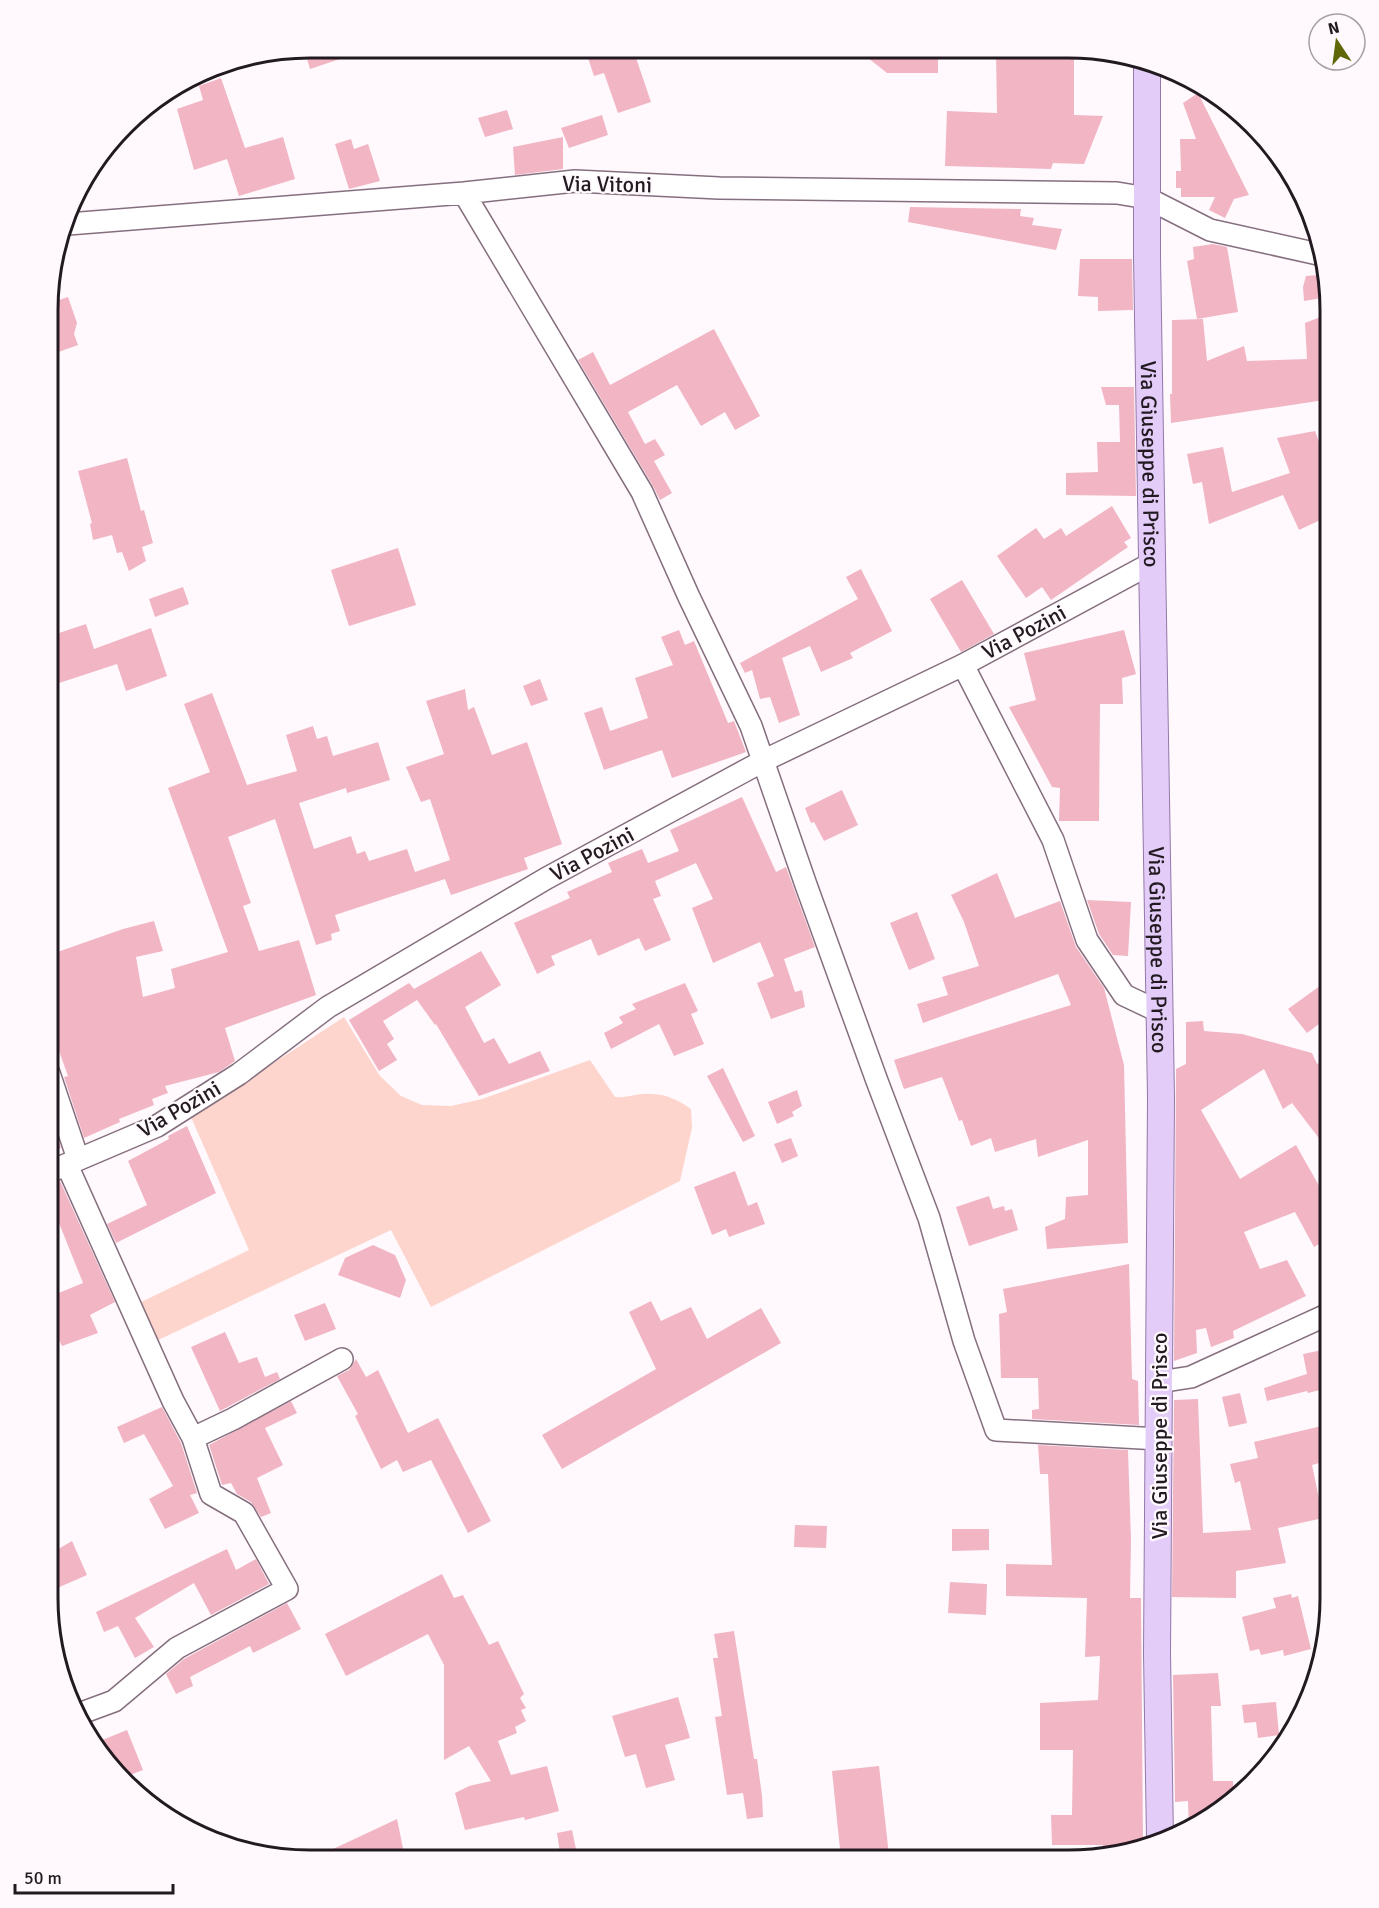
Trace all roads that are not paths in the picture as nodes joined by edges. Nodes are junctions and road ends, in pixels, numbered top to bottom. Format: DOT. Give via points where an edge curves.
graph roads {
  1 [pos="1147,71"];
  2 [pos="464,193"];
  3 [pos="1147,198"];
  4 [pos="74,223"];
  5 [pos="1314,253"];
  6 [pos="1152,563"];
  7 [pos="963,665"];
  8 [pos="763,761"];
  9 [pos="1160,1012"];
  10 [pos="59,1131"];
  11 [pos="65,1166"];
  12 [pos="1320,1318"];
  13 [pos="342,1359"];
  14 [pos="1159,1382"];
  15 [pos="193,1438"];
  16 [pos="1159,1439"];
  17 [pos="86,1711"];
  18 [pos="1160,1832"];
  1 -- 3 [label="main road, Via Giuseppe di Prisco"];
  2 -- 3 [label="street, Via Vitoni" via="575,181 719,188 1117,193"];
  2 -- 4 [label="street, Via Vitoni"];
  2 -- 8 [label="street" via="642,492 751,726"];
  3 -- 5 [label="street, Via Vitoni" via="1210,230"];
  3 -- 6 [label="main road, Via Giuseppe di Prisco"];
  6 -- 7 [label="street, Via Pozini"];
  6 -- 9 [label="main road, Via Giuseppe di Prisco"];
  7 -- 8 [label="street, Via Pozini"];
  7 -- 9 [label="street" via="1053,840 1087,940 1124,996"];
  8 -- 11 [label="street, Via Pozini" via="547,878 328,1007 239,1074 156,1126"];
  8 -- 16 [label="street" via="929,1218 963,1341 996,1430"];
  9 -- 14 [label="main road, Via Giuseppe di Prisco"];
  10 -- 11 [label="street"];
  11 -- 15 [label="street"];
  12 -- 14 [label="street" via="1191,1377"];
  13 -- 15 [label="street"];
  14 -- 16 [label="main road, Via Giuseppe di Prisco"];
  15 -- 17 [label="street" via="211,1494 244,1513 287,1588 177,1648 114,1701"];
  16 -- 18 [label="main road, Via Giuseppe di Prisco"];
}
